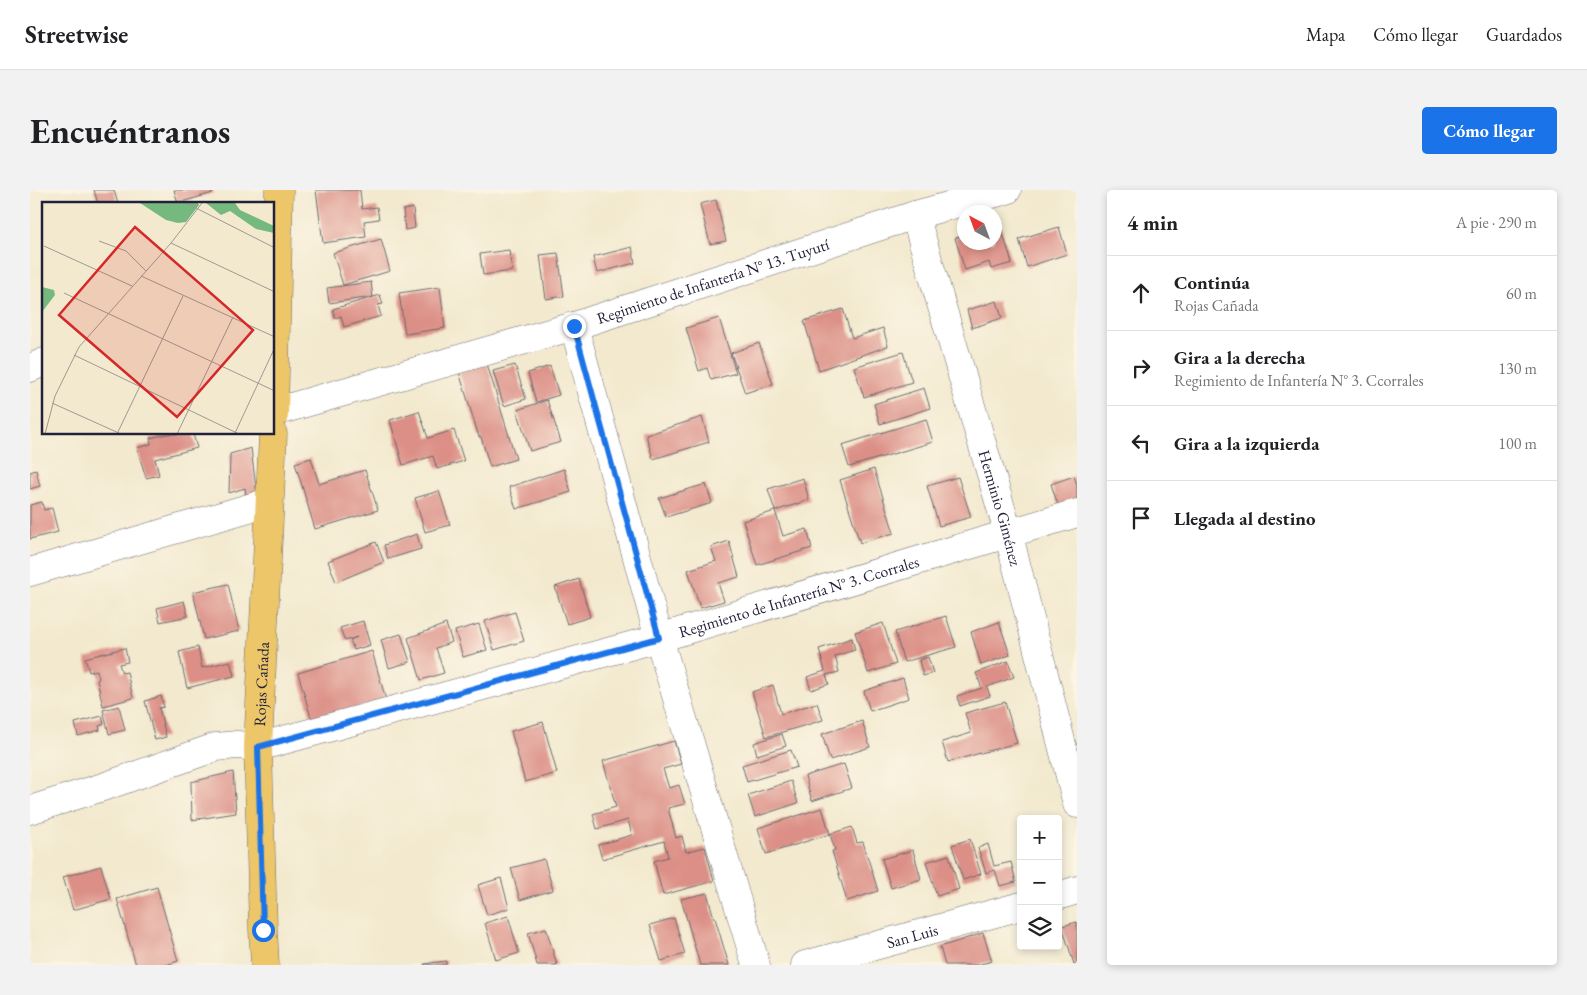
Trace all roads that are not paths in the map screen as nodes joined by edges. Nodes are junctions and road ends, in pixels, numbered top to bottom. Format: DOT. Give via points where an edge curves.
graph roads {
  1 [pos="279,190"];
  2 [pos="1006,190"];
  3 [pos="915,215"];
  4 [pos="574,326"];
  5 [pos="275,328"];
  6 [pos="42,363"];
  7 [pos="30,368"];
  8 [pos="275,412"];
  9 [pos="273,435"];
  10 [pos="269,502"];
  11 [pos="1077,512"];
  12 [pos="1008,532"];
  13 [pos="30,572"];
  14 [pos="659,638"];
  15 [pos="258,747"];
  16 [pos="1077,804"];
  17 [pos="30,810"];
  18 [pos="1077,890"];
  19 [pos="1062,895"];
  20 [pos="1017,907"];
  21 [pos="265,965"];
  22 [pos="756,965"];
  23 [pos="805,965"];
  1 -- 5 [label="main road"];
  2 -- 3 [label="street, Regimiento de Infantería N° 13. Tuyutí"];
  3 -- 4 [label="street, Regimiento de Infantería N° 13. Tuyutí"];
  3 -- 12 [label="street, Herminio Giménez"];
  4 -- 8 [label="street, Regimiento de Infantería N° 13. Tuyutí"];
  4 -- 14 [label="street"];
  6 -- 7 [label="street"];
  9 -- 10 [label="main road, Rojas Cañada"];
  10 -- 13 [label="street"];
  10 -- 15 [label="main road, Rojas Cañada"];
  11 -- 12 [label="street, Regimiento de Infantería N° 3. Ccorrales"];
  12 -- 14 [label="street, Regimiento de Infantería N° 3. Ccorrales"];
  12 -- 16 [label="street, Herminio Giménez"];
  14 -- 15 [label="street, Regimiento de Infantería N° 3. Ccorrales"];
  14 -- 22 [label="street"];
  15 -- 17 [label="street, Regimiento de Infantería N° 3. Ccorrales" via="216,747"];
  15 -- 21 [label="main road, Rojas Cañada"];
  18 -- 19 [label="street"];
  20 -- 23 [label="street, San Luis"];
}
